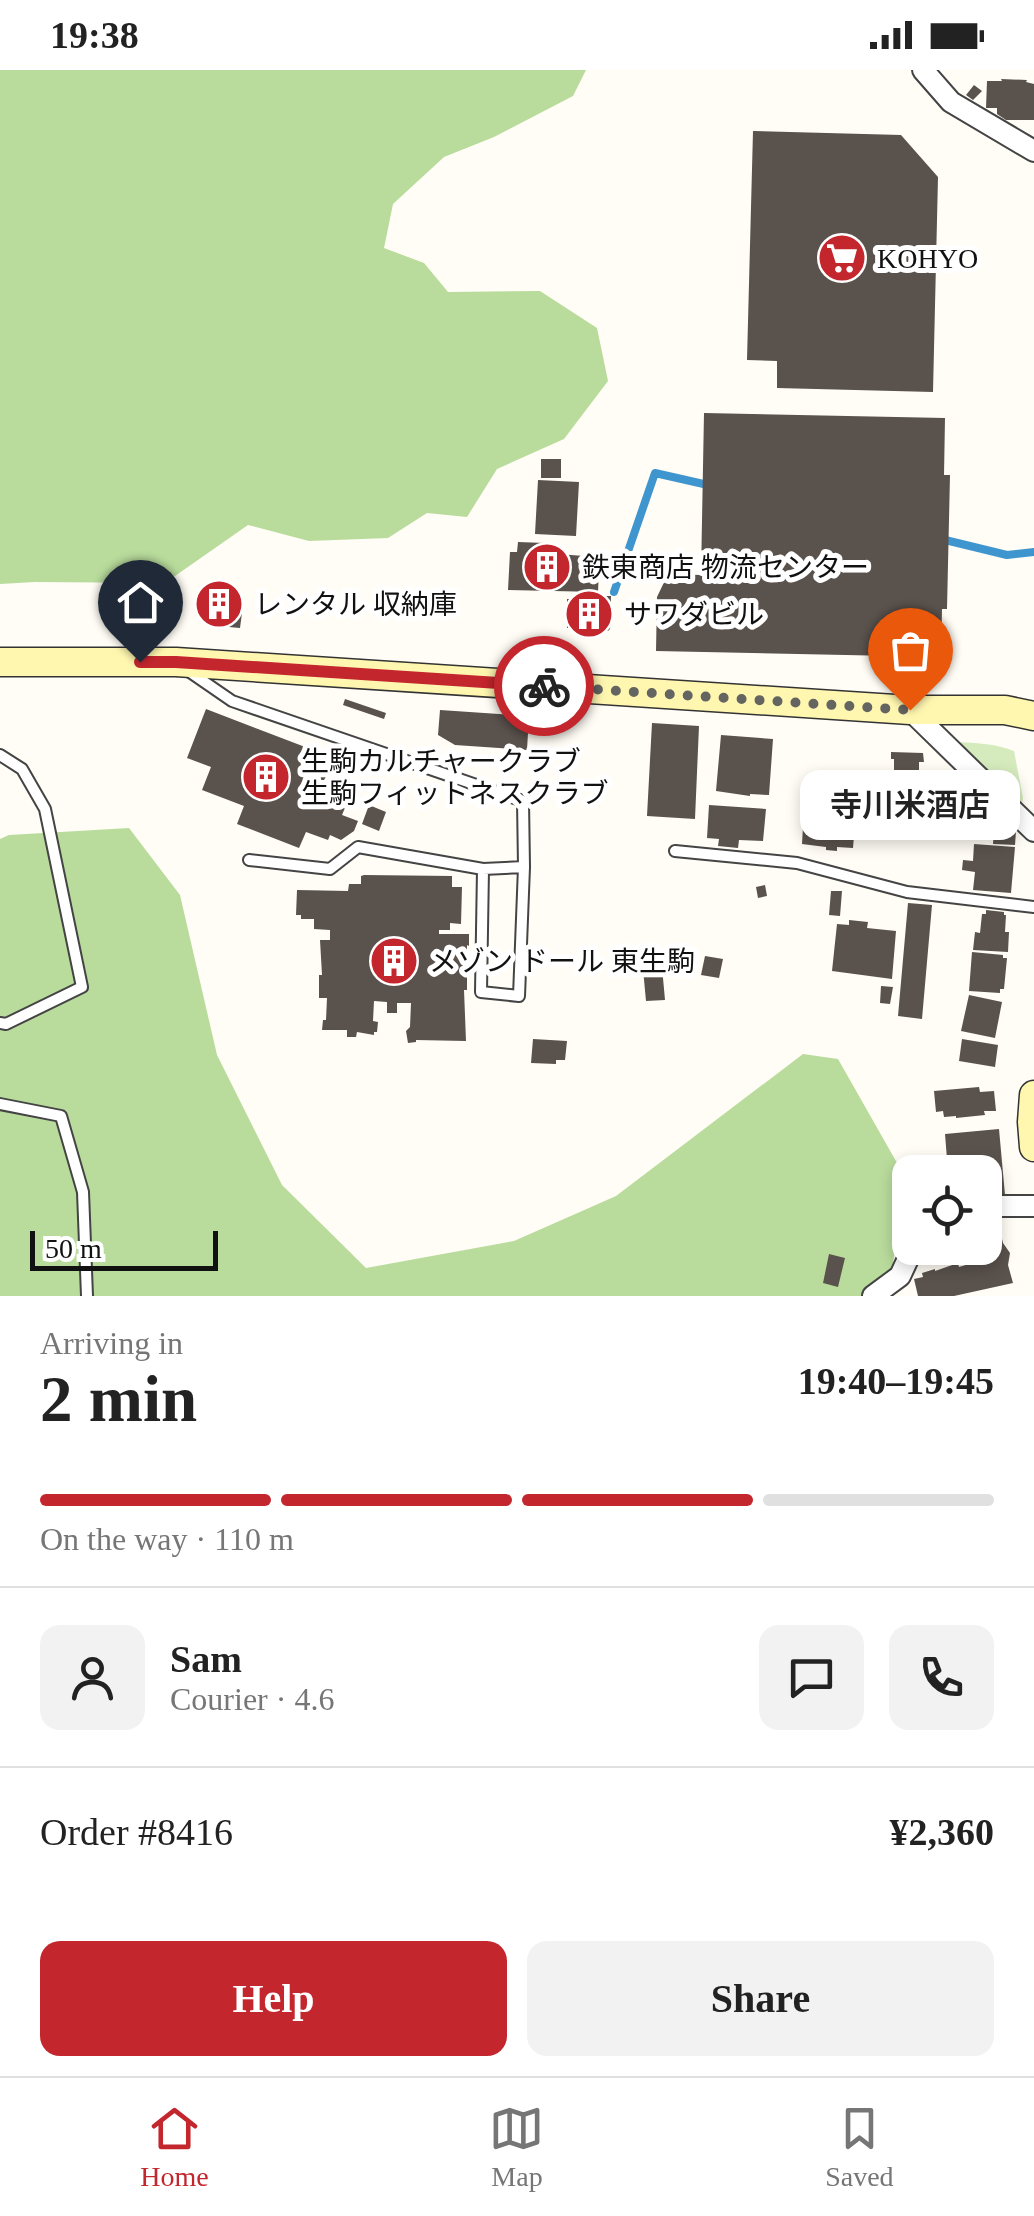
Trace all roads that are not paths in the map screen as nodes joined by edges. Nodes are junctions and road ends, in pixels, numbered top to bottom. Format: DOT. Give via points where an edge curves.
graph roads {
  1 [pos="923,70"];
  2 [pos="1034,151"];
  3 [pos="0,662"];
  4 [pos="176,662"];
  5 [pos="910,710"];
  6 [pos="1034,716"];
  7 [pos="0,755"];
  8 [pos="1034,831"];
  9 [pos="675,851"];
  10 [pos="249,860"];
  11 [pos="524,867"];
  12 [pos="483,869"];
  13 [pos="1034,907"];
  14 [pos="0,1023"];
  15 [pos="0,1104"];
  16 [pos="1002,1206"];
  17 [pos="1034,1206"];
  18 [pos="905,1265"];
  19 [pos="86,1296"];
  20 [pos="873,1296"];
  1 -- 2 [label="street" via="951,102"];
  3 -- 4 [label="main road"];
  4 -- 5 [label="main road"];
  4 -- 11 [label="lane" via="232,701 523,801"];
  5 -- 6 [label="main road"];
  5 -- 8 [label="street"];
  7 -- 14 [label="lane" via="22,770 44,809 82,987"];
  9 -- 13 [label="lane" via="797,863 907,892"];
  10 -- 12 [label="lane" via="330,869 358,847"];
  11 -- 12 [label="lane"];
  11 -- 12 [label="lane" via="519,996 481,992"];
  15 -- 19 [label="lane" via="61,1116 83,1192"];
  16 -- 17 [label="street"];
  18 -- 20 [label="street"];
}
